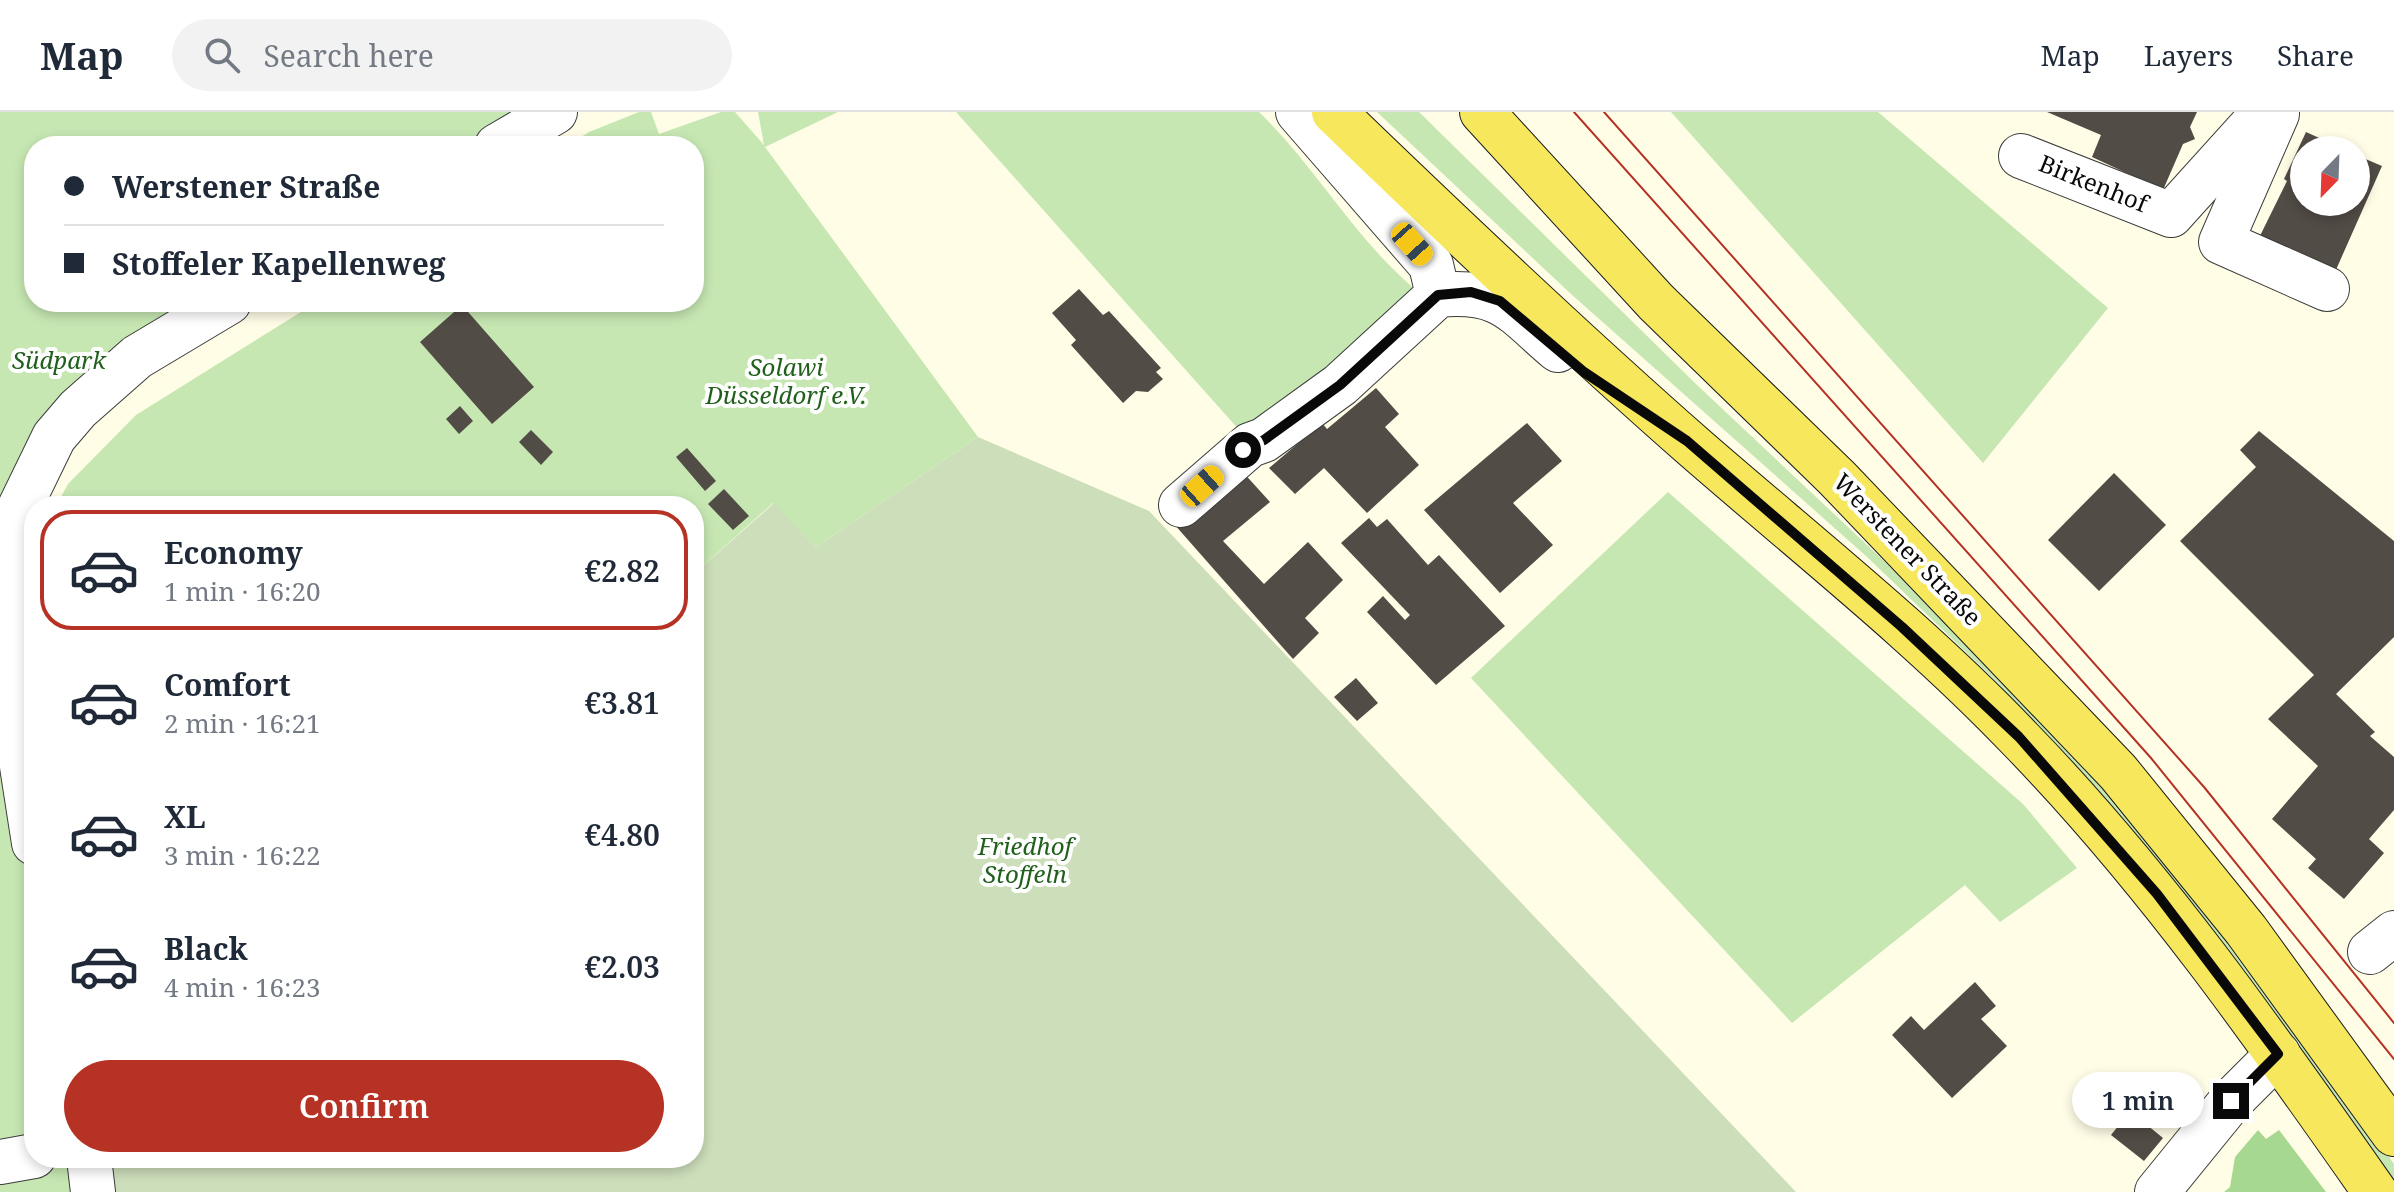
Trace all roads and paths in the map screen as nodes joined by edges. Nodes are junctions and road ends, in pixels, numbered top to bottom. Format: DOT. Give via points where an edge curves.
graph roads {
  1 [pos="555,112"];
  2 [pos="1298,112"];
  3 [pos="1334,112"];
  4 [pos="1482,112"];
  5 [pos="2264,112"];
  6 [pos="2278,112"];
  7 [pos="514,136"];
  8 [pos="2021,156"];
  9 [pos="2327,289"];
  10 [pos="1438,295"];
  11 [pos="212,312"];
  12 [pos="1687,441"];
  13 [pos="25,496"];
  14 [pos="24,499"];
  15 [pos="1181,505"];
  16 [pos="24,779"];
  17 [pos="2278,1054"];
  18 [pos="2394,1134"];
  19 [pos="24,1158"];
  20 [pos="0,1162"];
  21 [pos="90,1168"];
  22 [pos="93,1192"];
  23 [pos="2157,1192"];
  24 [pos="2375,1192"];
  1 -- 7 [label="street"];
  2 -- 10 [label="street" via="1431,265"];
  3 -- 12 [label="main road"];
  4 -- 18 [label="main road, Werstener Straße" via="1656,302 2047,694 2176,843"];
  5 -- 8 [label="street, Birkenhof" via="2171,215"];
  6 -- 9 [label="street" via="2221,242"];
  10 -- 12 [label="street" via="1471,292 1500,301 1584,372"];
  10 -- 15 [label="street" via="1340,385 1250,445"];
  11 -- 13 [label="street" via="105,382 54,437"];
  12 -- 17 [label="main road" via="1902,627 2019,737 2157,894"];
  14 -- 16 [label="street" via="6,564 2,638"];
  17 -- 23 [label="street" via="2231,1101"];
  17 -- 24 [label="main road"];
  19 -- 20 [label="street"];
  21 -- 22 [label="street"];
}
